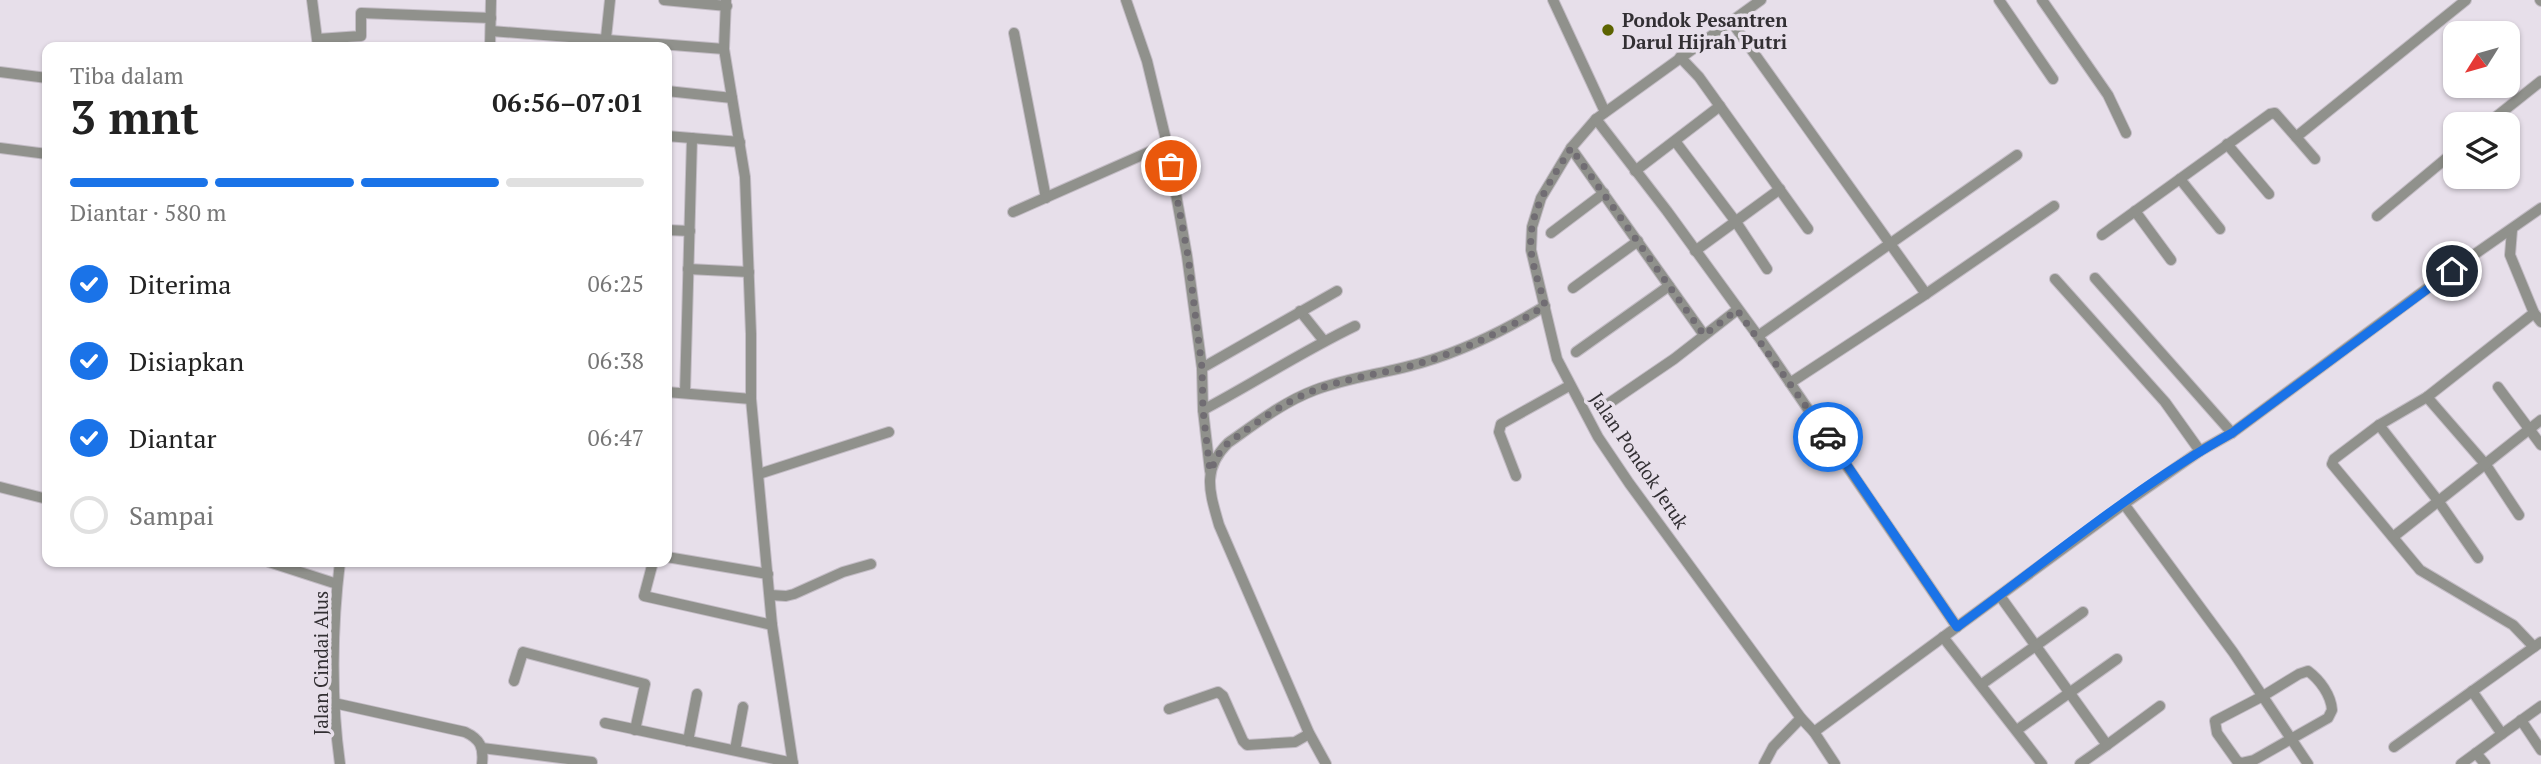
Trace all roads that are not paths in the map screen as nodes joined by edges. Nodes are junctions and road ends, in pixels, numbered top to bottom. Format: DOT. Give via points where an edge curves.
graph roads {
  1 [pos="312,0"];
  2 [pos="360,0"];
  3 [pos="491,0"];
  4 [pos="610,0"];
  5 [pos="664,0"];
  6 [pos="1126,0"];
  7 [pos="1553,0"];
  8 [pos="1761,0"];
  9 [pos="1999,0"];
  10 [pos="2042,0"];
  11 [pos="2466,0"];
  12 [pos="726,3"];
  13 [pos="361,13"];
  14 [pos="491,18"];
  15 [pos="1731,21"];
  16 [pos="491,31"];
  17 [pos="1014,33"];
  18 [pos="318,42"];
  19 [pos="362,42"];
  20 [pos="491,42"];
  21 [pos="588,42"];
  22 [pos="606,42"];
  23 [pos="672,47"];
  24 [pos="724,49"];
  25 [pos="1680,57"];
  26 [pos="0,72"];
  27 [pos="42,77"];
  28 [pos="2053,79"];
  29 [pos="2541,81"];
  30 [pos="672,92"];
  31 [pos="732,99"];
  32 [pos="1720,106"];
  33 [pos="2502,112"];
  34 [pos="1600,116"];
  35 [pos="2126,132"];
  36 [pos="672,136"];
  37 [pos="2296,137"];
  38 [pos="692,138"];
  39 [pos="1675,141"];
  40 [pos="740,142"];
  41 [pos="1167,144"];
  42 [pos="2227,144"];
  43 [pos="0,148"];
  44 [pos="1571,148"];
  45 [pos="42,153"];
  46 [pos="2017,155"];
  47 [pos="2315,159"];
  48 [pos="2443,161"];
  49 [pos="1635,171"];
  50 [pos="2179,179"];
  51 [pos="1780,189"];
  52 [pos="1604,192"];
  53 [pos="2269,194"];
  54 [pos="1046,198"];
  55 [pos="2054,205"];
  56 [pos="2541,208"];
  57 [pos="2135,211"];
  58 [pos="1013,212"];
  59 [pos="2377,216"];
  60 [pos="1735,222"];
  61 [pos="1808,229"];
  62 [pos="2220,229"];
  63 [pos="672,230"];
  64 [pos="2512,230"];
  65 [pos="690,231"];
  66 [pos="1551,233"];
  67 [pos="2102,235"];
  68 [pos="1638,241"];
  69 [pos="1891,244"];
  70 [pos="1695,251"];
  71 [pos="2171,260"];
  72 [pos="688,269"];
  73 [pos="1767,269"];
  74 [pos="749,272"];
  75 [pos="2095,278"];
  76 [pos="2054,279"];
  77 [pos="1669,286"];
  78 [pos="1573,288"];
  79 [pos="1337,291"];
  80 [pos="1926,294"];
  81 [pos="1545,306"];
  82 [pos="1737,310"];
  83 [pos="1300,311"];
  84 [pos="2538,318"];
  85 [pos="1356,326"];
  86 [pos="1704,335"];
  87 [pos="1758,336"];
  88 [pos="1324,341"];
  89 [pos="1576,352"];
  90 [pos="1202,368"];
  91 [pos="1790,383"];
  92 [pos="1569,386"];
  93 [pos="2498,387"];
  94 [pos="672,392"];
  95 [pos="685,393"];
  96 [pos="2427,397"];
  97 [pos="751,398"];
  98 [pos="1602,408"];
  99 [pos="1203,410"];
  100 [pos="2541,420"];
  101 [pos="2379,425"];
  102 [pos="2529,429"];
  103 [pos="889,432"];
  104 [pos="2232,433"];
  105 [pos="2541,445"];
  106 [pos="2200,451"];
  107 [pos="2486,465"];
  108 [pos="1210,471"];
  109 [pos="759,474"];
  110 [pos="1516,476"];
  111 [pos="0,486"];
  112 [pos="42,498"];
  113 [pos="2439,502"];
  114 [pos="2124,504"];
  115 [pos="2519,515"];
  116 [pos="2393,537"];
  117 [pos="672,558"];
  118 [pos="2478,558"];
  119 [pos="871,564"];
  120 [pos="284,567"];
  121 [pos="339,567"];
  122 [pos="652,567"];
  123 [pos="768,574"];
  124 [pos="337,584"];
  125 [pos="770,595"];
  126 [pos="2000,596"];
  127 [pos="2083,612"];
  128 [pos="772,625"];
  129 [pos="1957,627"];
  130 [pos="1943,637"];
  131 [pos="2538,644"];
  132 [pos="2036,646"];
  133 [pos="2117,659"];
  134 [pos="514,681"];
  135 [pos="1982,684"];
  136 [pos="2472,691"];
  137 [pos="2070,693"];
  138 [pos="696,694"];
  139 [pos="2263,696"];
  140 [pos="334,703"];
  141 [pos="2160,706"];
  142 [pos="2541,706"];
  143 [pos="743,707"];
  144 [pos="1169,709"];
  145 [pos="1801,718"];
  146 [pos="2521,720"];
  147 [pos="604,723"];
  148 [pos="635,730"];
  149 [pos="2017,730"];
  150 [pos="1814,732"];
  151 [pos="1309,734"];
  152 [pos="2502,734"];
  153 [pos="2292,740"];
  154 [pos="688,741"];
  155 [pos="2107,745"];
  156 [pos="2394,747"];
  157 [pos="482,748"];
  158 [pos="734,750"];
  159 [pos="2541,750"];
  160 [pos="2476,753"];
  161 [pos="592,762"];
  162 [pos="793,763"];
  163 [pos="340,764"];
  164 [pos="482,764"];
  165 [pos="1326,764"];
  166 [pos="1764,764"];
  167 [pos="1835,764"];
  168 [pos="2042,764"];
  169 [pos="2080,764"];
  170 [pos="2308,764"];
  171 [pos="2461,764"];
  172 [pos="2486,764"];
  1 -- 18 [label="street"];
  2 -- 13 [label="street"];
  3 -- 14 [label="street"];
  4 -- 22 [label="street"];
  5 -- 12 [label="street"];
  6 -- 41 [label="street"];
  7 -- 34 [label="street"];
  8 -- 15 [label="street, Jalan Pondok Jeruk"];
  9 -- 28 [label="street"];
  10 -- 35 [label="street" via="2108,94"];
  11 -- 37 [label="street"];
  12 -- 24 [label="street"];
  13 -- 14 [label="street"];
  13 -- 19 [label="street"];
  14 -- 16 [label="street"];
  15 -- 25 [label="street, Jalan Pondok Jeruk"];
  15 -- 69 [label="street"];
  16 -- 20 [label="street"];
  16 -- 21 [label="street"];
  17 -- 54 [label="street"];
  23 -- 24 [label="street"];
  24 -- 31 [label="street"];
  25 -- 32 [label="street"];
  25 -- 34 [label="street, Jalan Pondok Jeruk"];
  26 -- 27 [label="street"];
  29 -- 33 [label="street"];
  30 -- 31 [label="street"];
  31 -- 40 [label="street"];
  32 -- 39 [label="street"];
  32 -- 51 [label="street"];
  34 -- 44 [label="street, Jalan Pondok Jeruk"];
  34 -- 49 [label="street"];
  36 -- 38 [label="street"];
  37 -- 42 [label="street" via="2273,112"];
  37 -- 47 [label="street"];
  38 -- 40 [label="street"];
  38 -- 65 [label="street"];
  39 -- 49 [label="street"];
  39 -- 60 [label="street"];
  40 -- 74 [label="street"];
  41 -- 54 [label="street"];
  41 -- 90 [label="street"];
  42 -- 50 [label="street"];
  42 -- 53 [label="street"];
  43 -- 45 [label="street"];
  44 -- 52 [label="street"];
  44 -- 81 [label="street, Jalan Pondok Jeruk" via="1541,198 1532,227 1531,250"];
  46 -- 69 [label="street"];
  48 -- 59 [label="street"];
  49 -- 70 [label="street"];
  50 -- 57 [label="street"];
  50 -- 62 [label="street"];
  51 -- 60 [label="street"];
  51 -- 61 [label="street"];
  52 -- 66 [label="street"];
  52 -- 68 [label="street"];
  54 -- 58 [label="street"];
  55 -- 80 [label="street"];
  56 -- 64 [label="street"];
  57 -- 67 [label="street"];
  57 -- 71 [label="street"];
  60 -- 70 [label="street"];
  60 -- 73 [label="street"];
  63 -- 65 [label="street"];
  64 -- 84 [label="street" via="2510,255"];
  64 -- 104 [label="street"];
  65 -- 72 [label="street"];
  68 -- 77 [label="street"];
  68 -- 78 [label="street"];
  69 -- 80 [label="street"];
  69 -- 87 [label="street"];
  70 -- 82 [label="street"];
  72 -- 74 [label="street"];
  72 -- 95 [label="street"];
  74 -- 97 [label="street"];
  75 -- 104 [label="street"];
  76 -- 106 [label="street" via="2165,402"];
  77 -- 86 [label="street"];
  77 -- 89 [label="street"];
  79 -- 83 [label="street"];
  80 -- 91 [label="street"];
  81 -- 92 [label="street, Jalan Pondok Jeruk" via="1557,359"];
  81 -- 108 [label="street" via="1499,334 1456,351 1301,397 1228,443"];
  82 -- 86 [label="street"];
  82 -- 87 [label="street"];
  83 -- 88 [label="street"];
  83 -- 90 [label="street"];
  84 -- 96 [label="street"];
  85 -- 88 [label="street"];
  86 -- 98 [label="street"];
  87 -- 91 [label="street"];
  88 -- 99 [label="street"];
  90 -- 99 [label="street"];
  91 -- 129 [label="street"];
  92 -- 110 [label="street" via="1501,424 1499,432"];
  92 -- 145 [label="street, Jalan Pondok Jeruk" via="1598,438"];
  93 -- 102 [label="street"];
  94 -- 95 [label="street"];
  95 -- 97 [label="street"];
  96 -- 101 [label="street"];
  96 -- 107 [label="street"];
  97 -- 109 [label="street"];
  99 -- 108 [label="street"];
  100 -- 102 [label="street"];
  101 -- 113 [label="street"];
  101 -- 116 [label="street" via="2332,464"];
  102 -- 105 [label="street"];
  102 -- 107 [label="street"];
  103 -- 109 [label="street"];
  104 -- 106 [label="street"];
  106 -- 114 [label="street"];
  107 -- 113 [label="street"];
  107 -- 115 [label="street"];
  108 -- 151 [label="street" via="1219,525"];
  109 -- 123 [label="street"];
  111 -- 112 [label="street"];
  113 -- 116 [label="street"];
  113 -- 118 [label="street"];
  114 -- 126 [label="street"];
  114 -- 139 [label="street"];
  116 -- 131 [label="street" via="2420,570"];
  117 -- 123 [label="street"];
  119 -- 125 [label="street" via="793,594"];
  120 -- 124 [label="street"];
  121 -- 124 [label="street, Jalan Cindai Alus"];
  122 -- 128 [label="street" via="643,596"];
  123 -- 125 [label="street"];
  124 -- 140 [label="street, Jalan Cindai Alus"];
  125 -- 128 [label="street"];
  126 -- 129 [label="street"];
  126 -- 132 [label="street"];
  127 -- 132 [label="street"];
  128 -- 162 [label="street"];
  129 -- 130 [label="street"];
  130 -- 135 [label="street"];
  130 -- 150 [label="street"];
  131 -- 136 [label="street"];
  132 -- 135 [label="street"];
  132 -- 137 [label="street"];
  133 -- 137 [label="street"];
  134 -- 148 [label="street" via="523,652 645,684"];
  135 -- 149 [label="street"];
  136 -- 152 [label="street"];
  136 -- 156 [label="street"];
  137 -- 149 [label="street"];
  137 -- 155 [label="street"];
  138 -- 154 [label="street"];
  139 -- 153 [label="street"];
  139 -- 153 [label="street" via="2305,671 2322,684 2332,705 2330,715"];
  139 -- 153 [label="street" via="2219,717 2217,733 2241,763"];
  140 -- 157 [label="street" via="465,732"];
  140 -- 163 [label="street, Jalan Cindai Alus"];
  141 -- 155 [label="street"];
  142 -- 146 [label="street"];
  143 -- 158 [label="street"];
  144 -- 151 [label="street" via="1218,692 1247,745 1295,741"];
  145 -- 150 [label="street, Jalan Pondok Jeruk"];
  145 -- 166 [label="street" via="1773,747"];
  146 -- 152 [label="street"];
  146 -- 159 [label="street"];
  147 -- 148 [label="street"];
  148 -- 154 [label="street"];
  149 -- 168 [label="street"];
  150 -- 167 [label="street, Jalan Pondok Jeruk"];
  151 -- 165 [label="street"];
  152 -- 160 [label="street"];
  153 -- 170 [label="street"];
  154 -- 158 [label="street"];
  155 -- 169 [label="street"];
  157 -- 161 [label="street"];
  157 -- 164 [label="street"];
  158 -- 162 [label="street"];
  160 -- 171 [label="street"];
  160 -- 172 [label="street"];
}
